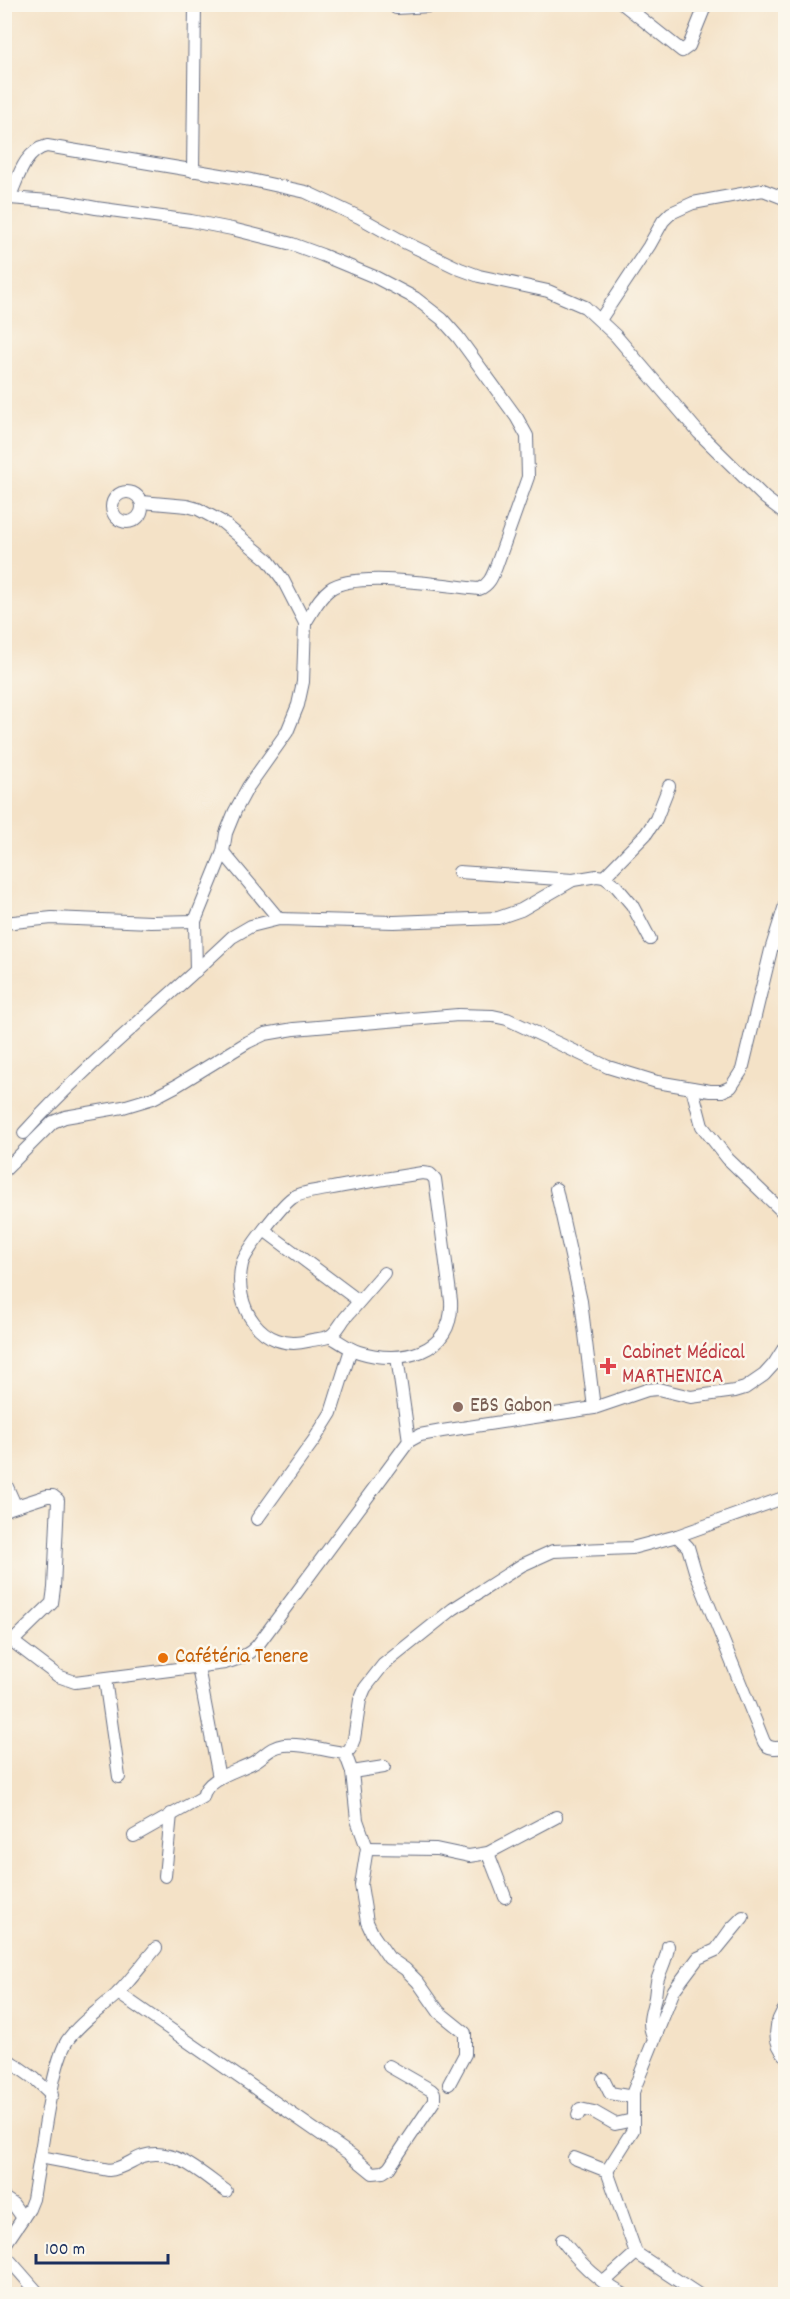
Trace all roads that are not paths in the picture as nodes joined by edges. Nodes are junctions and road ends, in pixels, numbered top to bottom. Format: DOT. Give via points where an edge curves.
graph roads {
  1 [pos="195,4"];
  2 [pos="465,4"];
  3 [pos="623,4"];
  4 [pos="706,4"];
  5 [pos="396,8"];
  6 [pos="193,171"];
  7 [pos="7,199"];
  8 [pos="786,199"];
  9 [pos="600,320"];
  10 [pos="142,502"];
  11 [pos="786,514"];
  12 [pos="305,623"];
  13 [pos="669,786"];
  14 [pos="223,852"];
  15 [pos="459,872"];
  16 [pos="604,877"];
  17 [pos="573,879"];
  18 [pos="786,902"];
  19 [pos="279,919"];
  20 [pos="195,921"];
  21 [pos="4,923"];
  22 [pos="650,939"];
  23 [pos="196,971"];
  24 [pos="692,1088"];
  25 [pos="24,1133"];
  26 [pos="4,1171"];
  27 [pos="556,1189"];
  28 [pos="786,1215"];
  29 [pos="264,1230"];
  30 [pos="384,1273"];
  31 [pos="359,1301"];
  32 [pos="330,1336"];
  33 [pos="786,1345"];
  34 [pos="351,1349"];
  35 [pos="397,1357"];
  36 [pos="594,1408"];
  37 [pos="409,1441"];
  38 [pos="4,1480"];
  39 [pos="786,1497"];
  40 [pos="10,1507"];
  41 [pos="257,1519"];
  42 [pos="677,1536"];
  43 [pos="9,1638"];
  44 [pos="198,1667"];
  45 [pos="105,1679"];
  46 [pos="786,1747"];
  47 [pos="345,1753"];
  48 [pos="384,1767"];
  49 [pos="352,1772"];
  50 [pos="119,1777"];
  51 [pos="219,1779"];
  52 [pos="171,1814"];
  53 [pos="556,1817"];
  54 [pos="134,1836"];
  55 [pos="367,1848"];
  56 [pos="488,1853"];
  57 [pos="165,1876"];
  58 [pos="505,1897"];
  59 [pos="668,1946"];
  60 [pos="156,1948"];
  61 [pos="716,1950"];
  62 [pos="118,1993"];
  63 [pos="786,2007"];
  64 [pos="654,2039"];
  65 [pos="786,2056"];
  66 [pos="4,2057"];
  67 [pos="389,2066"];
  68 [pos="603,2079"];
  69 [pos="449,2084"];
  70 [pos="52,2095"];
  71 [pos="633,2097"];
  72 [pos="578,2115"];
  73 [pos="633,2120"];
  74 [pos="40,2157"];
  75 [pos="574,2158"];
  76 [pos="607,2171"];
  77 [pos="226,2191"];
  78 [pos="4,2198"];
  79 [pos="23,2218"];
  80 [pos="562,2240"];
  81 [pos="4,2246"];
  82 [pos="636,2253"];
  83 [pos="4,2254"];
  84 [pos="604,2281"];
  85 [pos="39,2295"];
  86 [pos="622,2295"];
  87 [pos="698,2295"];
  1 -- 6 [label="street"];
  2 -- 5 [label="street"];
  3 -- 4 [label="street" via="682,51 688,46"];
  6 -- 7 [label="street" via="47,146 31,154"];
  6 -- 9 [label="street" via="306,192 460,269 558,295 585,307"];
  7 -- 12 [label="street" via="64,202 211,225 291,244 375,276 415,298 442,319 518,418 527,436 528,477 496,567 484,587 351,581 330,589 320,598"];
  8 -- 9 [label="street" via="763,190 693,203 671,213"];
  9 -- 11 [label="street" via="699,433"];
  10 -- 12 [label="street" via="188,506 222,522 268,560"];
  12 -- 14 [label="street" via="303,682 298,705 287,732 235,811"];
  13 -- 16 [label="street" via="646,834"];
  14 -- 19 [label="street"];
  14 -- 20 [label="street"];
  15 -- 17 [label="street"];
  16 -- 17 [label="street"];
  16 -- 22 [label="street" via="632,905"];
  17 -- 19 [label="street" via="521,910 498,918 394,922"];
  18 -- 24 [label="street" via="740,1076 722,1091"];
  19 -- 23 [label="street" via="240,931"];
  20 -- 21 [label="street" via="52,918"];
  20 -- 23 [label="street"];
  23 -- 25 [label="street" via="98,1058"];
  24 -- 26 [label="street" via="619,1072 494,1016 458,1015 294,1029 257,1038 153,1098 53,1122"];
  24 -- 28 [label="street" via="702,1126 728,1159"];
  27 -- 36 [label="street" via="583,1310"];
  29 -- 31 [label="street"];
  29 -- 32 [label="street" via="242,1261 240,1289 247,1312 262,1330 282,1343 296,1344"];
  29 -- 35 [label="street" via="292,1198 304,1193 422,1173 433,1177 451,1302 450,1322 441,1338 426,1351"];
  30 -- 31 [label="street"];
  31 -- 32 [label="street"];
  32 -- 34 [label="street"];
  33 -- 36 [label="street" via="774,1365 745,1388 691,1397 647,1390"];
  34 -- 35 [label="street"];
  34 -- 41 [label="street" via="324,1425"];
  35 -- 37 [label="street"];
  36 -- 37 [label="street" via="442,1431"];
  37 -- 44 [label="street" via="257,1646 237,1660"];
  38 -- 40 [label="street"];
  39 -- 42 [label="street"];
  40 -- 43 [label="street" via="53,1496 58,1500 52,1603"];
  42 -- 46 [label="street" via="689,1550 764,1742 772,1748"];
  42 -- 47 [label="street" via="617,1550 553,1551 477,1592 382,1665 360,1700 354,1739"];
  43 -- 45 [label="street" via="66,1680"];
  44 -- 45 [label="street"];
  44 -- 51 [label="street"];
  45 -- 50 [label="street"];
  47 -- 49 [label="street"];
  47 -- 51 [label="street" via="299,1745 271,1748"];
  48 -- 49 [label="street"];
  49 -- 55 [label="street" via="355,1807"];
  51 -- 52 [label="street" via="204,1796"];
  52 -- 54 [label="street"];
  52 -- 57 [label="street"];
  53 -- 56 [label="street"];
  55 -- 56 [label="street" via="436,1849 469,1856"];
  55 -- 69 [label="street" via="361,1885 373,1935 389,1958 418,1982 439,2013 465,2032 465,2054"];
  56 -- 58 [label="street"];
  59 -- 64 [label="street" via="650,2009"];
  60 -- 62 [label="street"];
  61 -- 64 [label="street" via="698,1958 674,1990"];
  62 -- 67 [label="street" via="374,2173 389,2168 434,2101 431,2090"];
  62 -- 70 [label="street" via="68,2040"];
  63 -- 65 [label="street" via="776,2029 780,2050"];
  64 -- 71 [label="street"];
  66 -- 70 [label="street"];
  68 -- 71 [label="street" via="610,2093"];
  70 -- 74 [label="street"];
  71 -- 73 [label="street"];
  72 -- 73 [label="street" via="580,2109 615,2124"];
  73 -- 76 [label="street" via="633,2130"];
  74 -- 77 [label="street" via="116,2170 142,2156 165,2154 176,2157"];
  74 -- 79 [label="street" via="33,2199"];
  75 -- 76 [label="street"];
  76 -- 82 [label="street"];
  78 -- 79 [label="street"];
  79 -- 81 [label="street"];
  80 -- 84 [label="street"];
  82 -- 84 [label="street"];
  82 -- 87 [label="street"];
  83 -- 85 [label="street"];
  84 -- 86 [label="street"];
}
